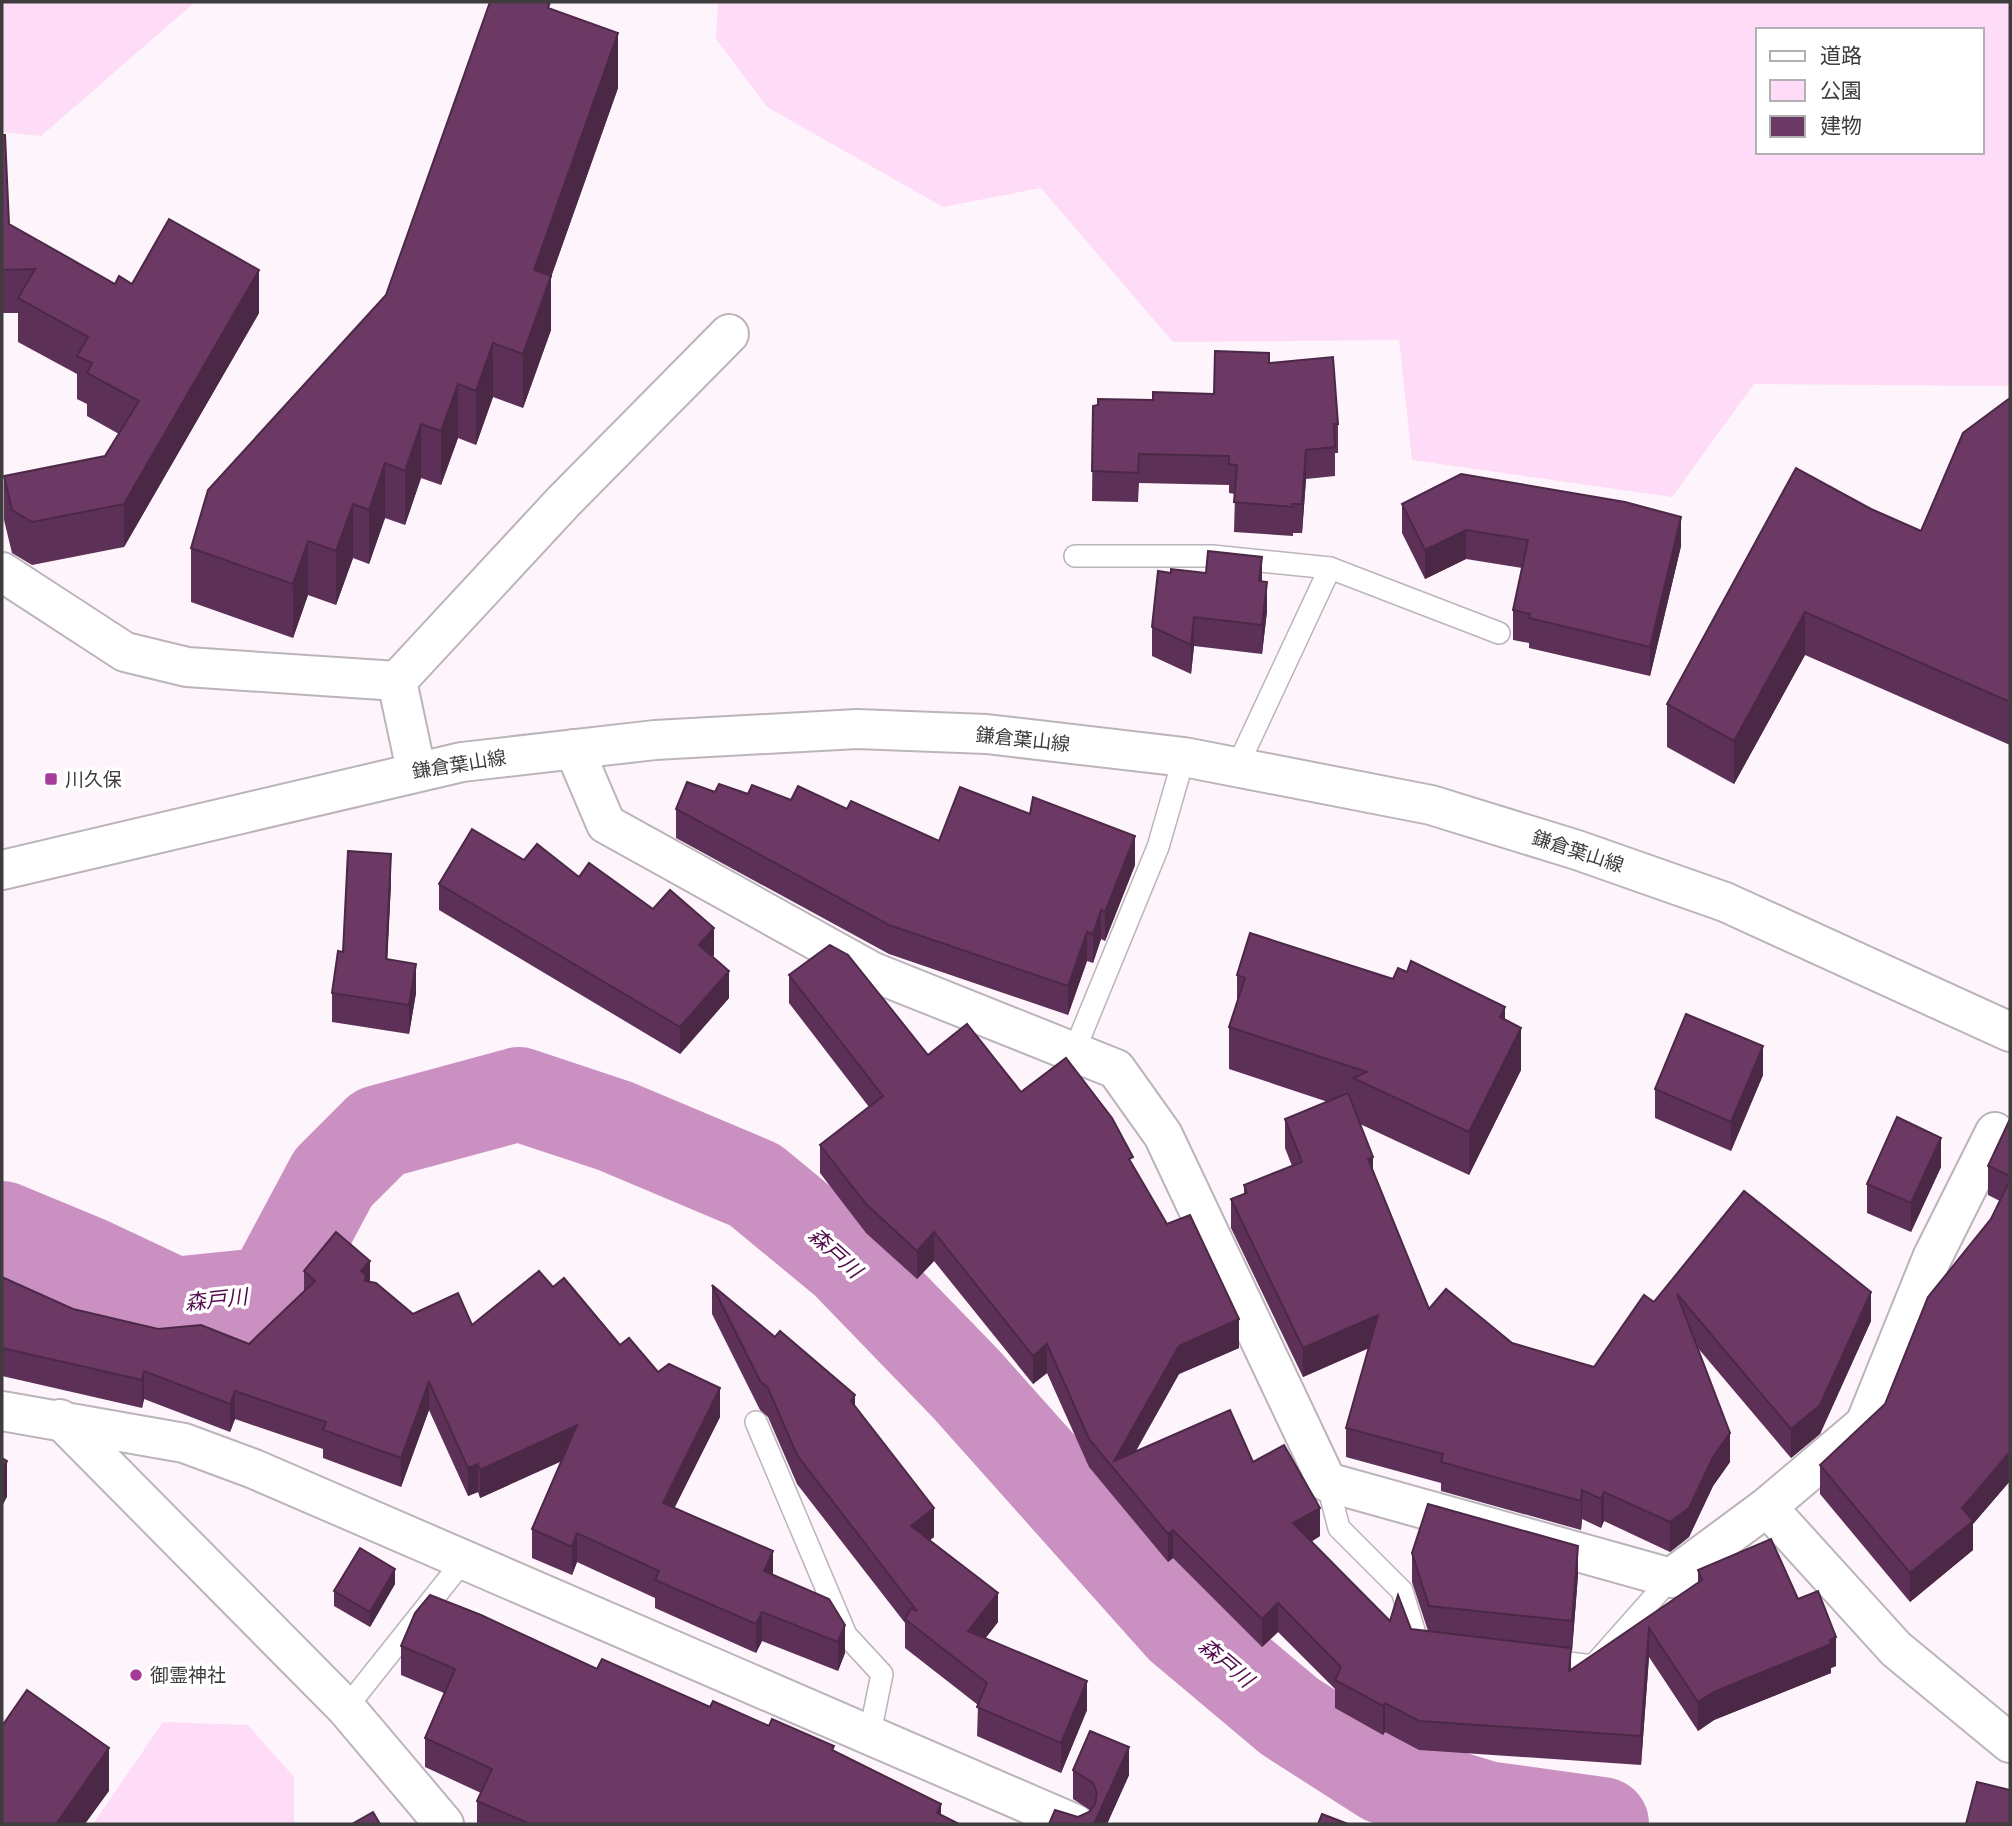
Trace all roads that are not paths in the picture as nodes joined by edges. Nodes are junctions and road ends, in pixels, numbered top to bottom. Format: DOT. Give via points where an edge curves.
graph roads {
  1 [pos="729,334"];
  2 [pos="1075,556"];
  3 [pos="1330,568"];
  4 [pos="2,572"];
  5 [pos="1499,633"];
  6 [pos="397,681"];
  7 [pos="574,749"];
  8 [pos="1184,757"];
  9 [pos="1237,767"];
  10 [pos="416,770"];
  11 [pos="2,870"];
  12 [pos="2010,1032"];
  13 [pos="1073,1054"];
  14 [pos="1995,1132"];
  15 [pos="2,1411"];
  16 [pos="60,1419"];
  17 [pos="756,1422"];
  18 [pos="1327,1482"];
  19 [pos="1767,1507"];
  20 [pos="463,1561"];
  21 [pos="1671,1578"];
  22 [pos="1446,1650"];
  23 [pos="1526,1658"];
  24 [pos="346,1708"];
  25 [pos="870,1733"];
  26 [pos="2010,1743"];
  27 [pos="444,1824"];
  28 [pos="1074,1824"];
  1 -- 6 [label="street" via="564,501"];
  2 -- 3 [label="lane" via="1212,556"];
  3 -- 5 [label="lane"];
  3 -- 9 [label="lane"];
  4 -- 6 [label="street" via="125,652 187,667"];
  6 -- 10 [label="street"];
  7 -- 8 [label="street, 鎌倉葉山線" via="857,729 986,734"];
  7 -- 10 [label="street, 鎌倉葉山線"];
  7 -- 13 [label="street" via="606,824 873,972"];
  8 -- 9 [label="street, 鎌倉葉山線"];
  8 -- 13 [label="lane" via="1158,847"];
  9 -- 12 [label="street, 鎌倉葉山線" via="1431,805 1577,850 1725,902"];
  10 -- 11 [label="street, 鎌倉葉山線"];
  13 -- 18 [label="street" via="1116,1069 1163,1135"];
  14 -- 19 [label="street" via="1932,1258 1865,1424"];
  15 -- 16 [label="street"];
  16 -- 20 [label="street" via="184,1443"];
  16 -- 24 [label="street"];
  17 -- 25 [label="lane" via="846,1635 882,1674"];
  18 -- 21 [label="street"];
  18 -- 22 [label="lane" via="1339,1528 1402,1591 1419,1647"];
  19 -- 21 [label="street"];
  19 -- 26 [label="street" via="1896,1648"];
  20 -- 24 [label="lane"];
  20 -- 25 [label="street"];
  21 -- 23 [label="lane" via="1593,1666"];
  24 -- 27 [label="street"];
  25 -- 28 [label="street"];
}
